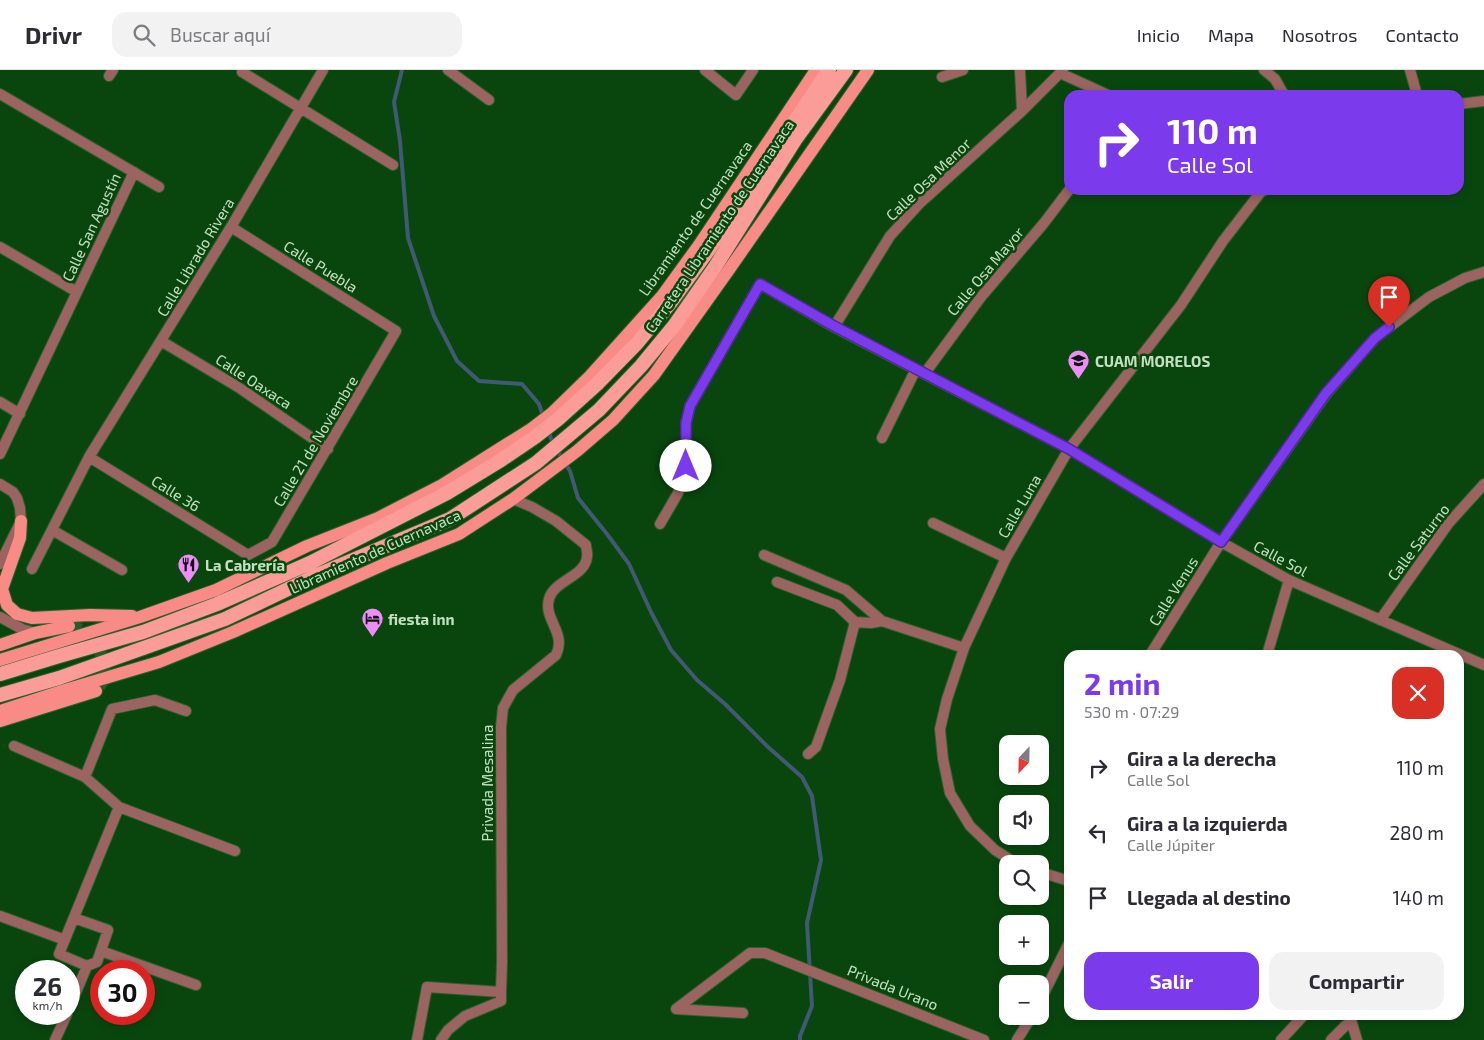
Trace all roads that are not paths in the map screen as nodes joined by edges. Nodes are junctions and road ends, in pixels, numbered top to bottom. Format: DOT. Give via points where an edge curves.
graph roads {
  1 [pos="323,70"];
  2 [pos="448,70"];
  3 [pos="705,70"];
  4 [pos="753,70"];
  5 [pos="816,70"];
  6 [pos="830,70"];
  7 [pos="846,70"];
  8 [pos="868,70"];
  9 [pos="963,70"];
  10 [pos="1020,70"];
  11 [pos="1264,70"];
  12 [pos="1410,70"];
  13 [pos="242,72"];
  14 [pos="1061,72"];
  15 [pos="942,77"];
  16 [pos="1098,90"];
  17 [pos="1281,90"];
  18 [pos="1416,90"];
  19 [pos="0,94"];
  20 [pos="488,100"];
  21 [pos="1484,101"];
  22 [pos="1464,103"];
  23 [pos="301,108"];
  24 [pos="1022,111"];
  25 [pos="393,165"];
  26 [pos="134,172"];
  27 [pos="159,187"];
  28 [pos="1066,195"];
  29 [pos="1258,195"];
  30 [pos="231,227"];
  31 [pos="0,247"];
  32 [pos="1484,272"];
  33 [pos="77,292"];
  34 [pos="834,326"];
  35 [pos="396,331"];
  36 [pos="161,341"];
  37 [pos="920,371"];
  38 [pos="0,402"];
  39 [pos="20,414"];
  40 [pos="554,416"];
  41 [pos="533,433"];
  42 [pos="882,438"];
  43 [pos="328,449"];
  44 [pos="1069,449"];
  45 [pos="0,454"];
  46 [pos="90,457"];
  47 [pos="0,484"];
  48 [pos="1484,484"];
  49 [pos="513,499"];
  50 [pos="21,521"];
  51 [pos="933,523"];
  52 [pos="660,524"];
  53 [pos="52,530"];
  54 [pos="1221,542"];
  55 [pos="4,546"];
  56 [pos="248,555"];
  57 [pos="764,555"];
  58 [pos="1006,558"];
  59 [pos="0,564"];
  60 [pos="32,569"];
  61 [pos="122,570"];
  62 [pos="1289,580"];
  63 [pos="777,582"];
  64 [pos="0,617"];
  65 [pos="140,617"];
  66 [pos="1380,620"];
  67 [pos="882,621"];
  68 [pos="855,622"];
  69 [pos="70,626"];
  70 [pos="35,633"];
  71 [pos="0,645"];
  72 [pos="964,648"];
  73 [pos="1153,650"];
  74 [pos="1268,650"];
  75 [pos="1449,650"];
  76 [pos="1464,656"];
  77 [pos="0,660"];
  78 [pos="1484,665"];
  79 [pos="0,674"];
  80 [pos="96,691"];
  81 [pos="0,695"];
  82 [pos="186,711"];
  83 [pos="0,712"];
  84 [pos="0,721"];
  85 [pos="14,746"];
  86 [pos="808,754"];
  87 [pos="85,777"];
  88 [pos="119,808"];
  89 [pos="235,851"];
  90 [pos="1003,855"];
  91 [pos="1049,875"];
  92 [pos="1064,879"];
  93 [pos="0,916"];
  94 [pos="74,918"];
  95 [pos="65,940"];
  96 [pos="101,951"];
  97 [pos="1064,953"];
  98 [pos="87,966"];
  99 [pos="80,983"];
  100 [pos="1049,983"];
  101 [pos="196,985"];
  102 [pos="501,992"];
  103 [pos="743,1013"];
  104 [pos="1299,1020"];
  105 [pos="1347,1020"];
  106 [pos="1350,1020"];
  107 [pos="62,1025"];
  108 [pos="1026,1025"];
  109 [pos="56,1040"];
  110 [pos="417,1040"];
  111 [pos="441,1040"];
  112 [pos="984,1040"];
  113 [pos="1017,1040"];
  114 [pos="1281,1040"];
  115 [pos="1331,1040"];
  116 [pos="1357,1040"];
  1 -- 23 [label="street, Calle Librado Rivera"];
  2 -- 20 [label="street"];
  3 -- 4 [label="street" via="736,95"];
  5 -- 40 [label="main road, Libramiento de Cuernavaca" via="662,296"];
  6 -- 40 [label="highway, Carretera Libramiento de Cuernavaca" via="671,302 637,344 597,384"];
  7 -- 81 [label="highway, Carretera Libramiento de Cuernavaca" via="795,140 674,326 599,410 536,463 450,519 315,576 225,619 59,678"];
  8 -- 49 [label="main road, Libramiento de Cuernavaca" via="654,375 613,420"];
  9 -- 15 [label="street"];
  10 -- 24 [label="street"];
  11 -- 17 [label="street"];
  12 -- 18 [label="street"];
  13 -- 23 [label="street"];
  14 -- 16 [label="street"];
  14 -- 24 [label="street, Calle Osa Menor"];
  19 -- 26 [label="street, Calle San Agustín"];
  21 -- 22 [label="street"];
  23 -- 25 [label="street"];
  23 -- 30 [label="street, Calle Librado Rivera"];
  24 -- 34 [label="street, Calle Osa Menor" via="920,203 890,236"];
  26 -- 27 [label="street"];
  26 -- 33 [label="street, Calle San Agustín"];
  28 -- 37 [label="street, Calle Osa Mayor"];
  29 -- 44 [label="street, Calle Luna" via="1181,304"];
  30 -- 35 [label="street, Calle Puebla"];
  30 -- 36 [label="street, Calle Librado Rivera"];
  31 -- 33 [label="street"];
  32 -- 54 [label="street, Calle Venus" via="1429,297 1375,338 1326,393"];
  33 -- 39 [label="street, Calle San Agustín"];
  34 -- 37 [label="street, Calle Sol"];
  34 -- 52 [label="street, Calle Sol" via="760,284 690,406 686,423 686,466 678,493"];
  35 -- 43 [label="street, Calle 21 de Noviembre"];
  36 -- 43 [label="street, Calle Oaxaca" via="238,387"];
  36 -- 46 [label="street, Calle Librado Rivera"];
  37 -- 42 [label="street, Calle Osa Mayor"];
  37 -- 44 [label="street, Calle Sol"];
  38 -- 39 [label="street"];
  39 -- 45 [label="street, Calle San Agustín"];
  40 -- 41 [label="highway, Carretera Libramiento de Cuernavaca"];
  41 -- 65 [label="main road, Libramiento de Cuernavaca" via="442,486 378,518 307,546 216,590"];
  41 -- 79 [label="highway, Carretera Libramiento de Cuernavaca" via="501,460 447,493 302,567 143,632"];
  43 -- 56 [label="street, Calle 21 de Noviembre" via="272,542"];
  44 -- 54 [label="street, Calle Sol"];
  44 -- 58 [label="street, Calle Luna"];
  46 -- 53 [label="street, Calle Librado Rivera"];
  46 -- 56 [label="street, Calle 36"];
  47 -- 50 [label="street" via="17,498"];
  48 -- 66 [label="street, Calle Saturno" via="1448,524"];
  49 -- 83 [label="main road, Libramiento de Cuernavaca" via="459,534 233,632 159,662"];
  49 -- 102 [label="street, Privada Mesalina" via="556,521 586,545 587,557 583,568 552,592 549,600 548,608 560,642 556,655 513,690 503,708"];
  50 -- 55 [label="street"];
  50 -- 65 [label="main road" via="20,538 2,590 7,605 17,614 32,618"];
  51 -- 58 [label="street"];
  53 -- 60 [label="street, Calle Librado Rivera"];
  53 -- 61 [label="street"];
  54 -- 62 [label="street, Calle Sol"];
  54 -- 73 [label="street, Calle Venus"];
  55 -- 59 [label="street"];
  57 -- 67 [label="street" via="846,590"];
  58 -- 72 [label="street, Calle Luna"];
  62 -- 66 [label="street, Calle Sol"];
  62 -- 74 [label="street"];
  63 -- 68 [label="street" via="837,605"];
  64 -- 70 [label="street"];
  65 -- 77 [label="main road, Libramiento de Cuernavaca"];
  66 -- 75 [label="street, Calle Sol"];
  67 -- 68 [label="street"];
  67 -- 72 [label="street"];
  68 -- 86 [label="street" via="816,747"];
  69 -- 70 [label="main road"];
  70 -- 71 [label="main road"];
  72 -- 90 [label="street, Calle Luna" via="940,729 943,759 950,793 970,826"];
  76 -- 78 [label="street, Calle Sol"];
  80 -- 84 [label="main road"];
  82 -- 87 [label="street" via="155,700 112,709"];
  85 -- 87 [label="street"];
  87 -- 88 [label="street"];
  88 -- 89 [label="street"];
  88 -- 94 [label="street"];
  91 -- 92 [label="street"];
  93 -- 95 [label="street"];
  94 -- 95 [label="street"];
  94 -- 96 [label="street" via="108,930"];
  95 -- 98 [label="street" via="59,954"];
  96 -- 98 [label="street" via="97,962"];
  96 -- 101 [label="street"];
  97 -- 100 [label="street"];
  98 -- 99 [label="street"];
  102 -- 110 [label="street" via="427,986"];
  102 -- 111 [label="street" via="501,1001 466,1016"];
  103 -- 112 [label="street, Privada Urano" via="676,1009 750,953 765,953"];
  104 -- 114 [label="street"];
  105 -- 115 [label="street"];
  106 -- 116 [label="street"];
  107 -- 109 [label="street"];
  108 -- 113 [label="street"];
}
